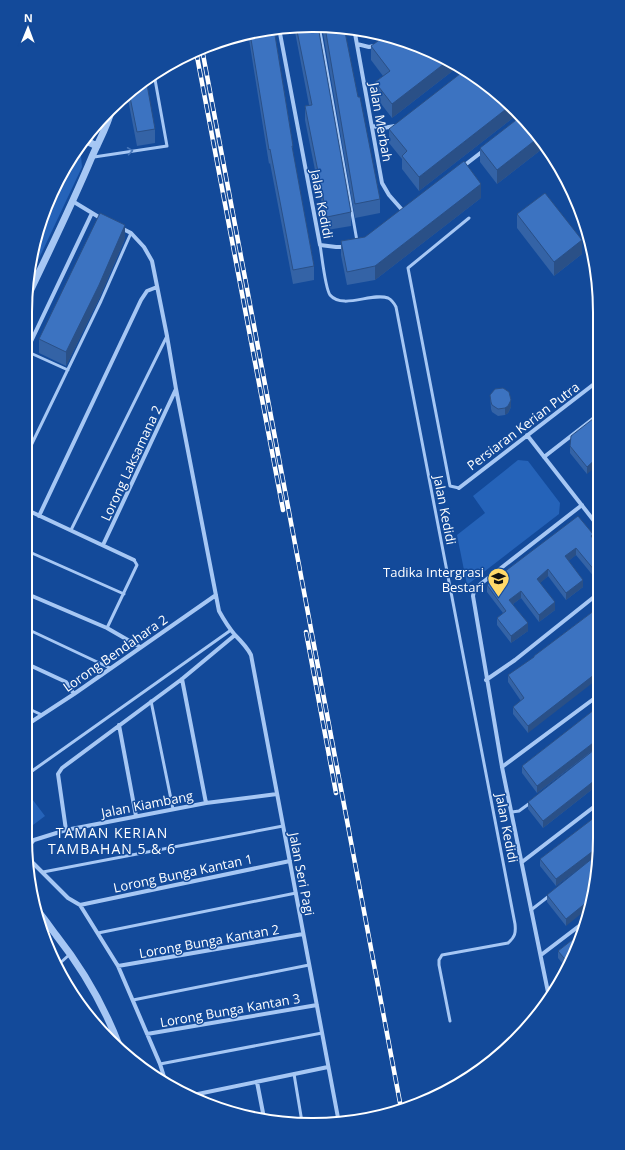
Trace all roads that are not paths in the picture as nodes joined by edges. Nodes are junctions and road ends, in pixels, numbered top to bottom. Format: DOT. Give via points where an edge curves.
graph roads {
  1 [pos="320,32"];
  2 [pos="280,34"];
  3 [pos="355,35"];
  4 [pos="357,44"];
  5 [pos="381,44"];
  6 [pos="155,80"];
  7 [pos="109,119"];
  8 [pos="372,126"];
  9 [pos="397,126"];
  10 [pos="90,143"];
  11 [pos="97,146"];
  12 [pos="485,149"];
  13 [pos="92,157"];
  14 [pos="454,173"];
  15 [pos="74,202"];
  16 [pos="411,208"];
  17 [pos="404,212"];
  18 [pos="92,213"];
  19 [pos="399,216"];
  20 [pos="469,218"];
  21 [pos="109,222"];
  22 [pos="115,225"];
  23 [pos="131,233"];
  24 [pos="364,241"];
  25 [pos="353,245"];
  26 [pos="320,246"];
  27 [pos="34,285"];
  28 [pos="157,286"];
  29 [pos="167,336"];
  30 [pos="32,338"];
  31 [pos="32,354"];
  32 [pos="68,370"];
  33 [pos="593,385"];
  34 [pos="176,389"];
  35 [pos="593,419"];
  36 [pos="527,435"];
  37 [pos="32,444"];
  38 [pos="544,457"];
  39 [pos="459,488"];
  40 [pos="582,505"];
  41 [pos="32,512"];
  42 [pos="39,516"];
  43 [pos="593,519"];
  44 [pos="71,530"];
  45 [pos="103,545"];
  46 [pos="32,553"];
  47 [pos="134,560"];
  48 [pos="124,594"];
  49 [pos="216,595"];
  50 [pos="32,596"];
  51 [pos="593,598"];
  52 [pos="108,628"];
  53 [pos="231,630"];
  54 [pos="32,631"];
  55 [pos="235,635"];
  56 [pos="140,647"];
  57 [pos="32,666"];
  58 [pos="110,668"];
  59 [pos="182,679"];
  60 [pos="486,680"];
  61 [pos="74,694"];
  62 [pos="593,699"];
  63 [pos="151,701"];
  64 [pos="32,710"];
  65 [pos="42,715"];
  66 [pos="32,721"];
  67 [pos="119,725"];
  68 [pos="502,767"];
  69 [pos="32,771"];
  70 [pos="277,794"];
  71 [pos="206,802"];
  72 [pos="532,802"];
  73 [pos="593,808"];
  74 [pos="173,809"];
  75 [pos="512,812"];
  76 [pos="136,816"];
  77 [pos="283,826"];
  78 [pos="66,830"];
  79 [pos="32,842"];
  80 [pos="290,861"];
  81 [pos="522,862"];
  82 [pos="33,863"];
  83 [pos="43,872"];
  84 [pos="296,893"];
  85 [pos="550,895"];
  86 [pos="80,905"];
  87 [pos="531,910"];
  88 [pos="45,920"];
  89 [pos="578,927"];
  90 [pos="98,933"];
  91 [pos="303,934"];
  92 [pos="71,954"];
  93 [pos="541,955"];
  94 [pos="61,962"];
  95 [pos="309,965"];
  96 [pos="118,966"];
  97 [pos="548,990"];
  98 [pos="132,1000"];
  99 [pos="317,1005"];
  100 [pos="450,1021"];
  101 [pos="322,1033"];
  102 [pos="147,1034"];
  103 [pos="116,1038"];
  104 [pos="160,1064"];
  105 [pos="328,1067"];
  106 [pos="294,1074"];
  107 [pos="163,1075"];
  108 [pos="258,1082"];
  109 [pos="198,1094"];
  110 [pos="263,1114"];
  111 [pos="301,1117"];
  112 [pos="338,1117"];
  1 -- 25 [label="lane"];
  2 -- 26 [label="street, Jalan Kedidi"];
  3 -- 4 [label="street, Jalan Merbah"];
  4 -- 5 [label="street" via="369,47"];
  4 -- 8 [label="street, Jalan Merbah"];
  13 -- 6 [label="lane, one-way" via="167,146"];
  7 -- 11 [label="street"];
  8 -- 9 [label="street"];
  8 -- 17 [label="street, Jalan Merbah" via="382,182 389,195"];
  10 -- 11 [label="street"];
  11 -- 13 [label="street"];
  12 -- 14 [label="street"];
  13 -- 15 [label="street"];
  15 -- 18 [label="street"];
  15 -- 27 [label="street"];
  16 -- 17 [label="street"];
  17 -- 19 [label="street"];
  18 -- 21 [label="street"];
  18 -- 30 [label="street"];
  20 -- 39 [label="lane" via="408,268 450,486"];
  22 -- 23 [label="street, Jalan Seri Pagi"];
  23 -- 28 [label="street, Jalan Seri Pagi" via="144,246 152,261"];
  23 -- 32 [label="lane"];
  24 -- 25 [label="street"];
  25 -- 26 [label="street"];
  26 -- 100 [label="lane, Jalan Kedidi" via="327,286 330,294 337,300 381,297 393,301 396,307 515,924 516,931 508,943 442,955 439,965"];
  28 -- 29 [label="street, Jalan Seri Pagi"];
  28 -- 42 [label="street" via="147,291 141,300"];
  29 -- 34 [label="street, Jalan Seri Pagi"];
  29 -- 44 [label="lane"];
  31 -- 32 [label="lane"];
  32 -- 37 [label="lane"];
  33 -- 36 [label="street, Persiaran Kerian Putra"];
  34 -- 45 [label="street, Lorong Laksamana 2"];
  34 -- 49 [label="street, Jalan Seri Pagi"];
  35 -- 38 [label="street"];
  36 -- 38 [label="street"];
  36 -- 39 [label="street, Persiaran Kerian Putra"];
  38 -- 40 [label="street"];
  40 -- 43 [label="street"];
  40 -- 60 [label="street" via="474,590"];
  41 -- 42 [label="street"];
  42 -- 44 [label="street"];
  44 -- 45 [label="street"];
  45 -- 47 [label="street"];
  46 -- 48 [label="lane"];
  47 -- 48 [label="lane" via="137,565"];
  48 -- 52 [label="lane"];
  49 -- 53 [label="street, Jalan Seri Pagi" via="219,611"];
  49 -- 56 [label="street, Lorong Bendahara 2"];
  50 -- 52 [label="street"];
  51 -- 60 [label="street"];
  52 -- 56 [label="street"];
  53 -- 55 [label="street, Jalan Seri Pagi"];
  53 -- 69 [label="lane"];
  54 -- 58 [label="lane"];
  55 -- 59 [label="street"];
  55 -- 70 [label="street, Jalan Seri Pagi" via="246,646 251,656"];
  56 -- 58 [label="street, Lorong Bendahara 2"];
  57 -- 61 [label="street" via="66,682"];
  58 -- 61 [label="street, Lorong Bendahara 2"];
  59 -- 63 [label="street"];
  59 -- 71 [label="street"];
  60 -- 68 [label="street"];
  61 -- 65 [label="street, Lorong Bendahara 2"];
  62 -- 68 [label="street"];
  63 -- 67 [label="street"];
  63 -- 74 [label="lane"];
  64 -- 65 [label="lane"];
  65 -- 66 [label="street, Lorong Bendahara 2"];
  67 -- 76 [label="street"];
  67 -- 78 [label="street" via="62,768 58,774"];
  68 -- 75 [label="street"];
  70 -- 71 [label="street, Jalan Kiambang"];
  70 -- 77 [label="street, Jalan Seri Pagi"];
  71 -- 74 [label="street, Jalan Kiambang"];
  72 -- 75 [label="lane" via="517,812"];
  73 -- 81 [label="street"];
  74 -- 76 [label="street, Jalan Kiambang"];
  75 -- 81 [label="street"];
  76 -- 78 [label="street, Jalan Kiambang"];
  77 -- 80 [label="street, Jalan Seri Pagi"];
  77 -- 83 [label="lane"];
  78 -- 79 [label="street, Jalan Kiambang"];
  80 -- 84 [label="street, Jalan Seri Pagi"];
  80 -- 86 [label="street, Lorong Bunga Kantan 1"];
  81 -- 87 [label="street"];
  82 -- 83 [label="street"];
  83 -- 86 [label="street" via="68,898"];
  84 -- 90 [label="lane"];
  84 -- 91 [label="street, Jalan Seri Pagi"];
  85 -- 87 [label="lane"];
  86 -- 90 [label="street"];
  87 -- 93 [label="street"];
  88 -- 92 [label="street"];
  89 -- 93 [label="street"];
  90 -- 96 [label="street"];
  91 -- 95 [label="street, Jalan Seri Pagi"];
  91 -- 96 [label="street, Lorong Bunga Kantan 2"];
  92 -- 94 [label="lane"];
  92 -- 103 [label="street" via="93,989"];
  93 -- 97 [label="street"];
  95 -- 98 [label="lane"];
  95 -- 99 [label="street, Jalan Seri Pagi"];
  96 -- 98 [label="street"];
  98 -- 102 [label="street"];
  99 -- 101 [label="street, Jalan Seri Pagi"];
  99 -- 102 [label="street, Lorong Bunga Kantan 3"];
  101 -- 104 [label="lane"];
  101 -- 105 [label="street, Jalan Seri Pagi"];
  102 -- 104 [label="street"];
  104 -- 107 [label="street"];
  105 -- 106 [label="street"];
  105 -- 112 [label="street, Jalan Seri Pagi"];
  106 -- 108 [label="street"];
  106 -- 111 [label="lane"];
  108 -- 109 [label="street"];
  108 -- 110 [label="street"];
}
